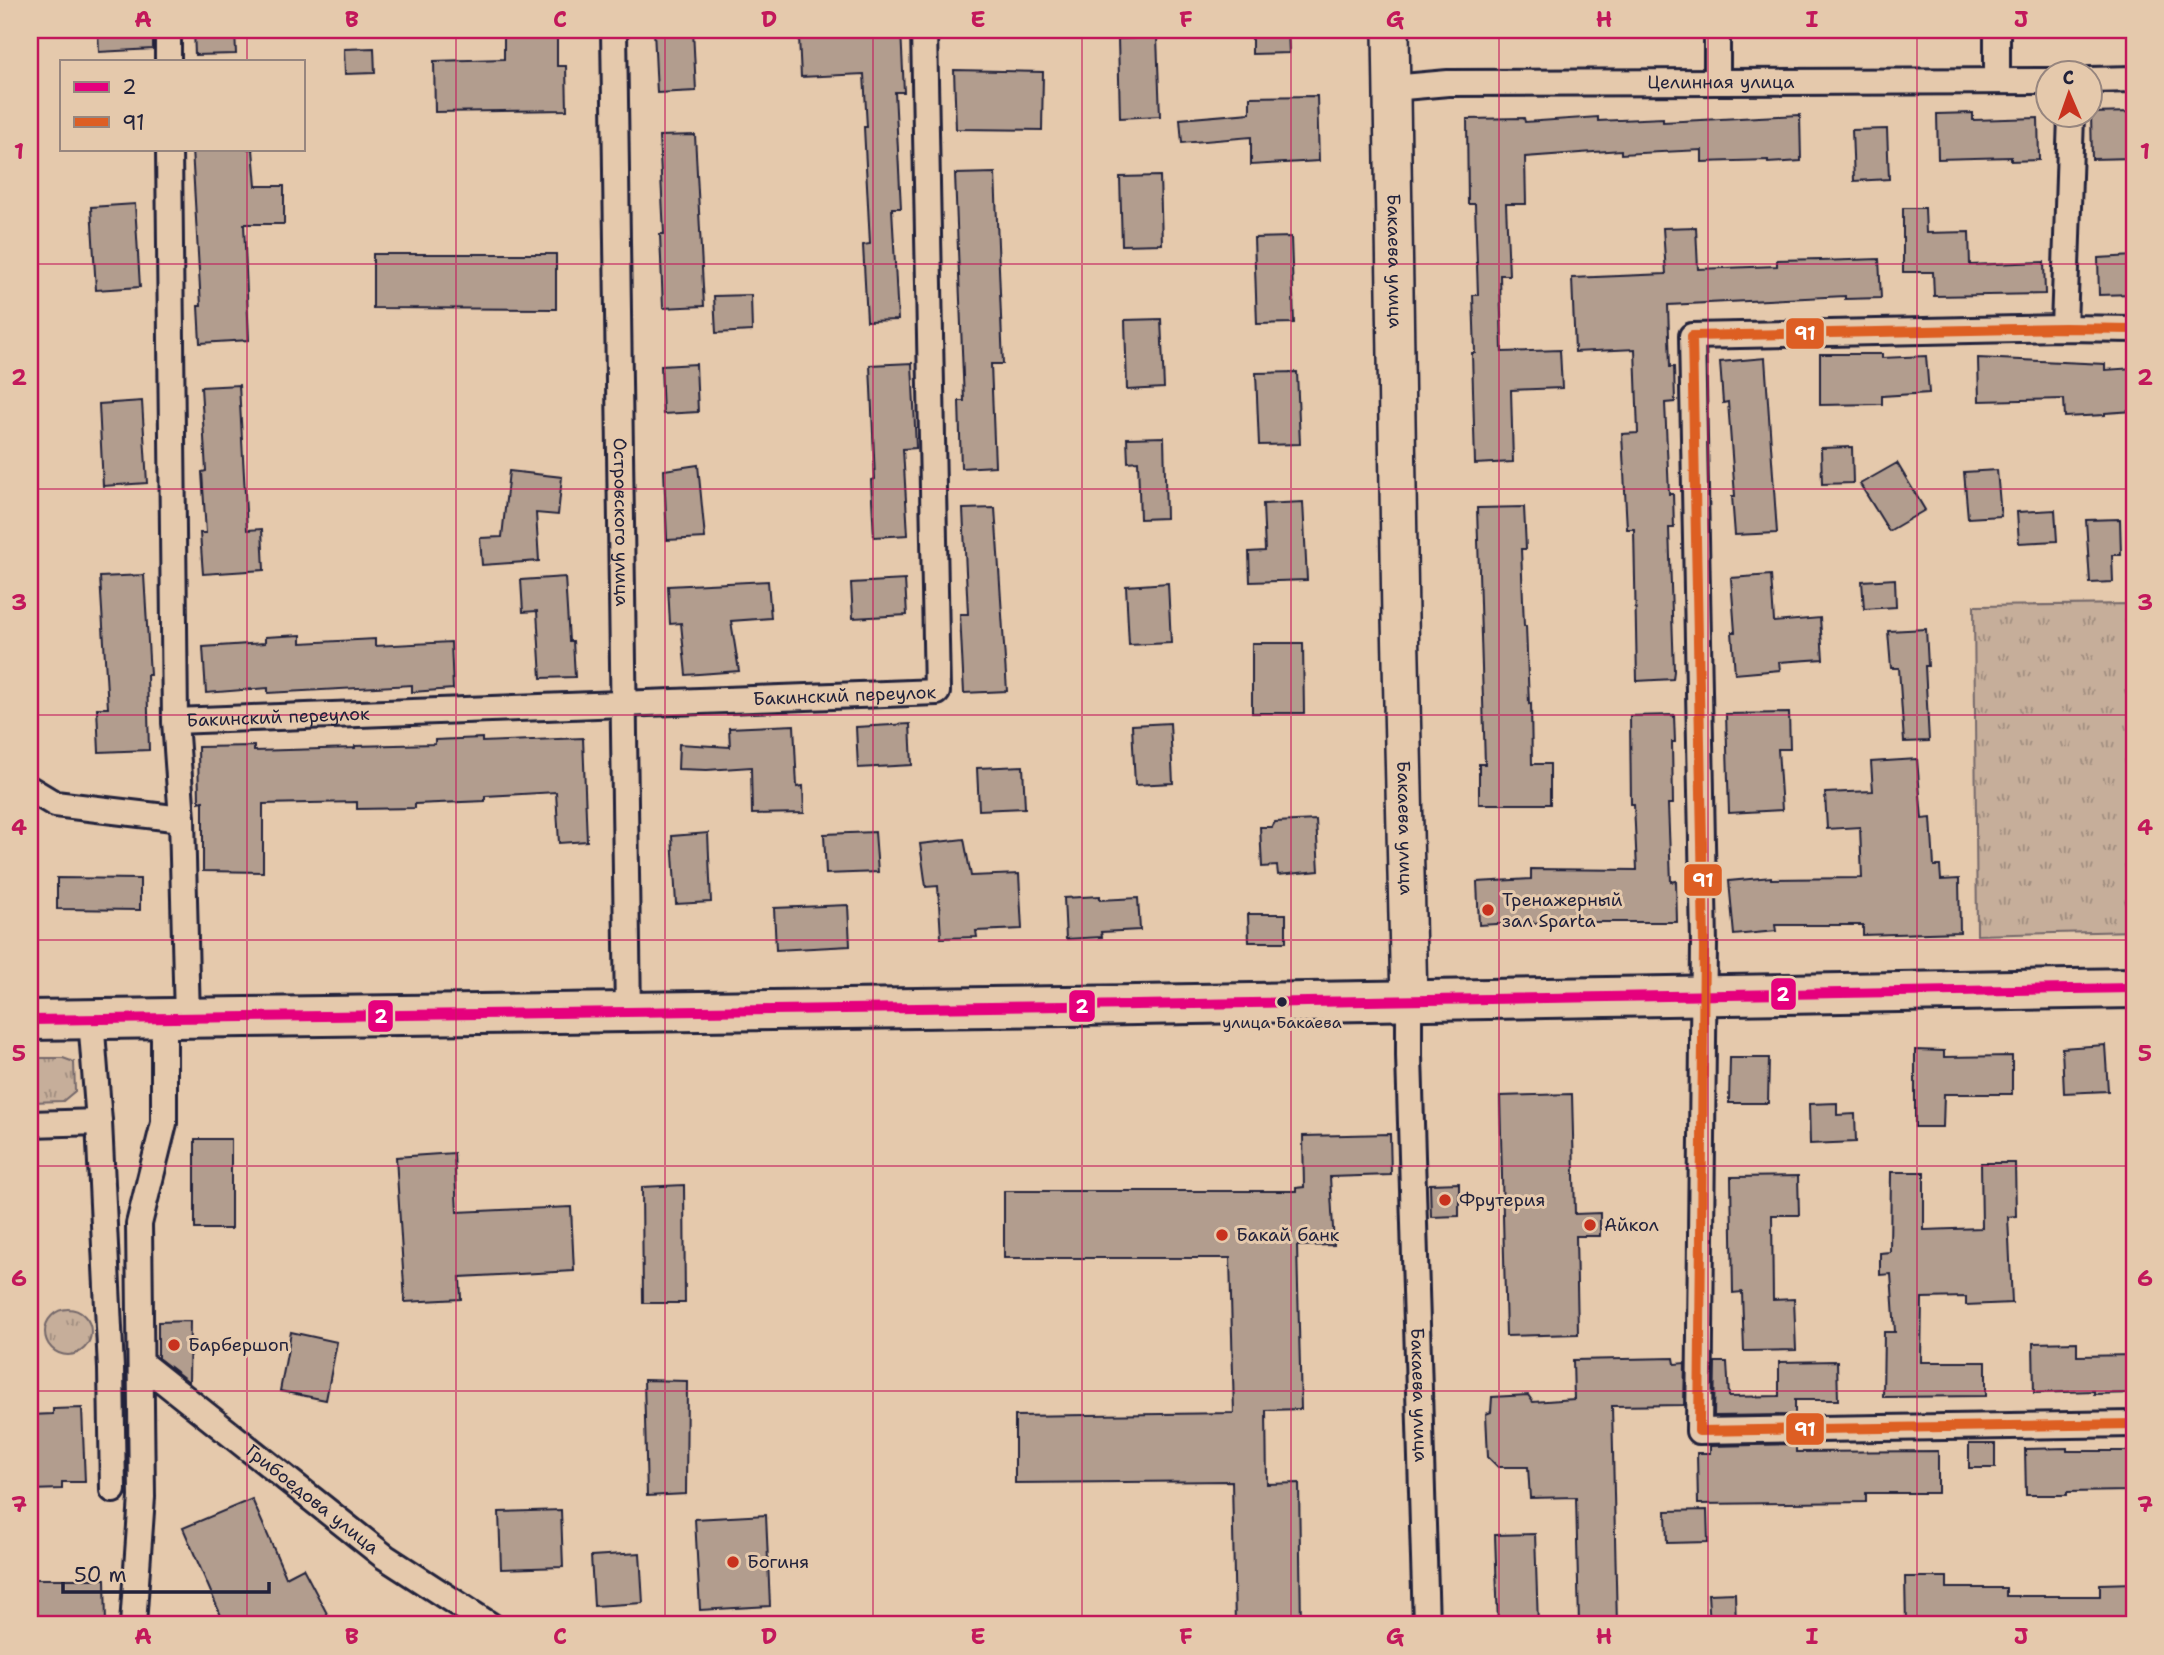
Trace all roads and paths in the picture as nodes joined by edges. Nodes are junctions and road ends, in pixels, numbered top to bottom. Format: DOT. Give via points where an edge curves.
graph roads {
  1 [pos="168,30"];
  2 [pos="614,30"];
  3 [pos="924,30"];
  4 [pos="1391,30"];
  5 [pos="1717,30"];
  6 [pos="1997,30"];
  7 [pos="168,60"];
  8 [pos="2134,79"];
  9 [pos="2104,80"];
  10 [pos="1997,81"];
  11 [pos="2035,81"];
  12 [pos="1717,82"];
  13 [pos="1392,88"];
  14 [pos="2071,130"];
  15 [pos="169,150"];
  16 [pos="2064,328"];
  17 [pos="2134,329"];
  18 [pos="623,703"];
  19 [pos="175,721"];
  20 [pos="30,789"];
  21 [pos="182,819"];
  22 [pos="2134,988"];
  23 [pos="1704,996"];
  24 [pos="1409,1001"];
  25 [pos="628,1014"];
  26 [pos="91,1019"];
  27 [pos="176,1019"];
  28 [pos="30,1020"];
  29 [pos="99,1122"];
  30 [pos="30,1124"];
  31 [pos="141,1363"];
  32 [pos="2134,1424"];
  33 [pos="113,1490"];
  34 [pos="133,1625"];
  35 [pos="490,1625"];
  36 [pos="1426,1625"];
  1 -- 7 [label="street"];
  2 -- 18 [label="street, Островского улица"];
  3 -- 18 [label="street, Бакинский переулок" via="937,692"];
  4 -- 13 [label="main road, Бакаева улица"];
  5 -- 12 [label="street"];
  6 -- 10 [label="street"];
  8 -- 9 [label="street"];
  10 -- 11 [label="street, Целинная улица"];
  10 -- 12 [label="street, Целинная улица"];
  12 -- 13 [label="street, Целинная улица" via="1448,83"];
  13 -- 24 [label="main road, Бакаева улица"];
  14 -- 16 [label="street"];
  15 -- 19 [label="street, Бакинский переулок"];
  16 -- 17 [label="street"];
  16 -- 23 [label="street" via="1692,336"];
  18 -- 19 [label="street, Бакинский переулок"];
  18 -- 25 [label="street, Островского улица"];
  19 -- 21 [label="street, Бакинский переулок"];
  20 -- 21 [label="street" via="55,804"];
  21 -- 27 [label="street, Бакинский переулок"];
  22 -- 23 [label="main road"];
  23 -- 24 [label="main road"];
  23 -- 32 [label="street" via="1699,1431"];
  24 -- 25 [label="main road"];
  24 -- 36 [label="street, Бакаева улица"];
  25 -- 27 [label="main road"];
  26 -- 27 [label="main road"];
  26 -- 28 [label="main road"];
  26 -- 29 [label="street"];
  27 -- 31 [label="street, Бакинский переулок" via="164,1123 139,1224"];
  29 -- 30 [label="street"];
  29 -- 33 [label="street"];
  31 -- 34 [label="street, Бакинский переулок" via="142,1497"];
  31 -- 35 [label="street, Грибоедова улица" via="385,1557"];
}
